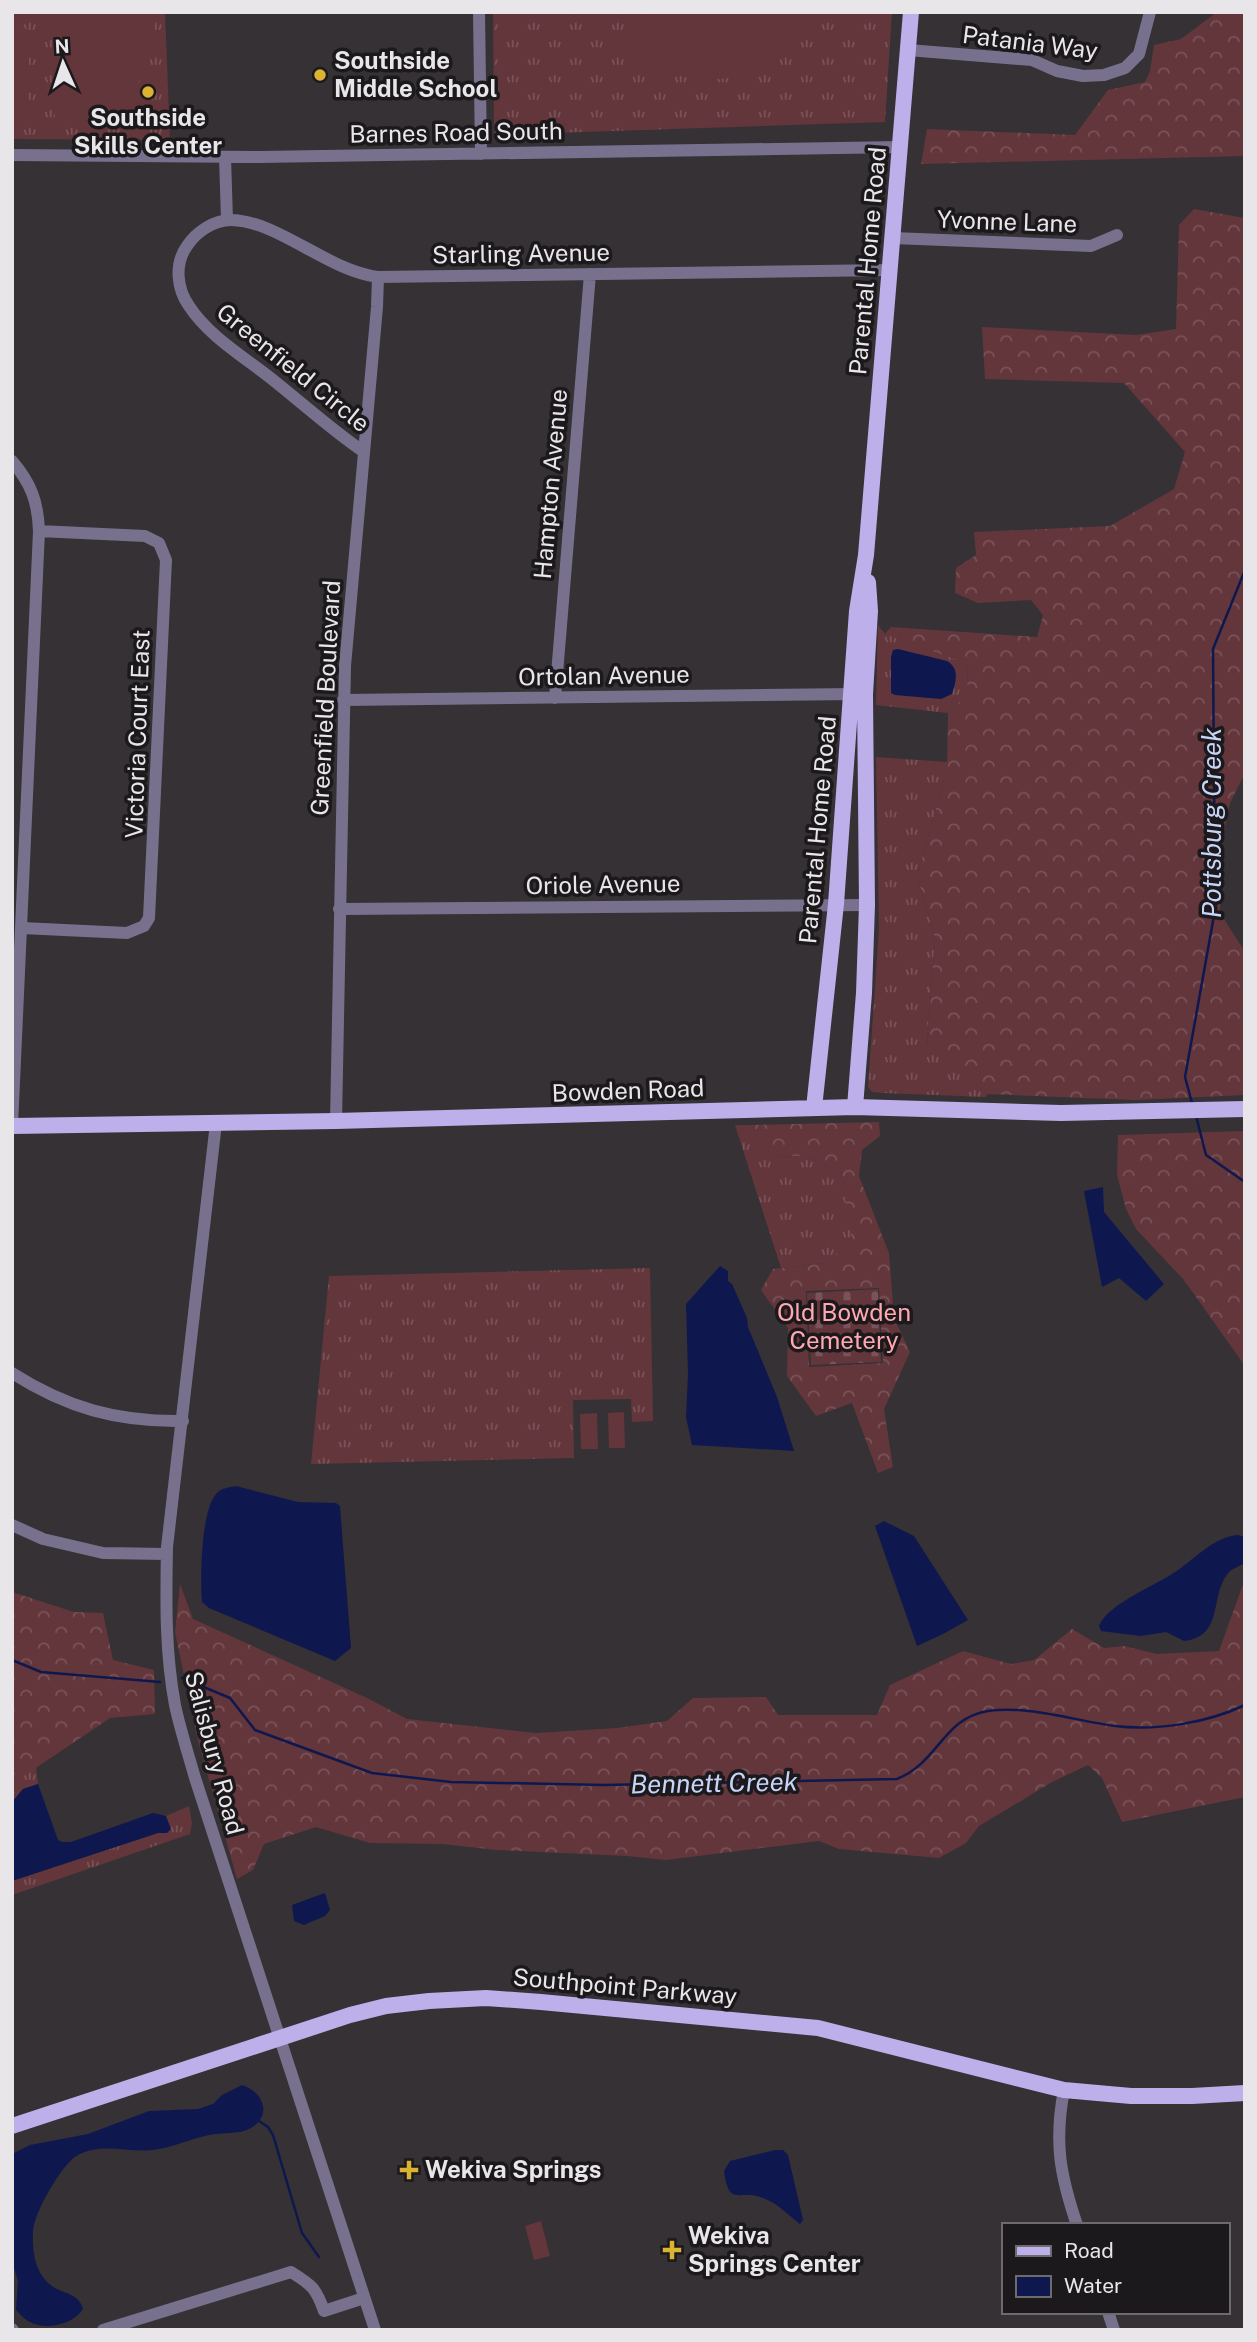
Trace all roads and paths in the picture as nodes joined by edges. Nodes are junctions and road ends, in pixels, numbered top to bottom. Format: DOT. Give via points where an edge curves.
graph roads {
  1 [pos="479,12"];
  2 [pos="911,12"];
  3 [pos="1150,12"];
  4 [pos="908,50"];
  5 [pos="900,147"];
  6 [pos="481,154"];
  7 [pos="12,155"];
  8 [pos="225,157"];
  9 [pos="227,220"];
  10 [pos="1117,234"];
  11 [pos="893,238"];
  12 [pos="891,270"];
  13 [pos="590,274"];
  14 [pos="378,277"];
  15 [pos="364,452"];
  16 [pos="12,461"];
  17 [pos="39,531"];
  18 [pos="859,694"];
  19 [pos="555,698"];
  20 [pos="343,700"];
  21 [pos="849,737"];
  22 [pos="866,738"];
  23 [pos="836,904"];
  24 [pos="867,905"];
  25 [pos="339,909"];
  26 [pos="22,928"];
  27 [pos="855,1107"];
  28 [pos="814,1108"];
  29 [pos="1245,1109"];
  30 [pos="336,1121"];
  31 [pos="216,1123"];
  32 [pos="12,1126"];
  33 [pos="12,1373"];
  34 [pos="183,1422"];
  35 [pos="12,1525"];
  36 [pos="167,1554"];
  37 [pos="280,2037"];
  38 [pos="1064,2090"];
  39 [pos="1245,2093"];
  40 [pos="12,2126"];
  41 [pos="1076,2223"];
  42 [pos="364,2298"];
  43 [pos="103,2330"];
  44 [pos="374,2330"];
  1 -- 6 [label="street"];
  2 -- 4 [label="main road, Parental Home Road"];
  3 -- 4 [label="street, Patania Way" via="1139,54 1125,68 1104,75 1058,71 1032,60"];
  4 -- 5 [label="main road, Parental Home Road"];
  5 -- 6 [label="street, Barnes Road South"];
  5 -- 11 [label="main road, Parental Home Road"];
  6 -- 8 [label="street, Barnes Road South"];
  7 -- 8 [label="street, Barnes Road South"];
  8 -- 9 [label="street"];
  9 -- 14 [label="street, Starling Avenue" via="272,232 353,273"];
  9 -- 15 [label="street, Greenfield Circle" via="200,232 184,250 179,281 188,305 217,336"];
  10 -- 11 [label="street, Yvonne Lane" via="1091,246"];
  11 -- 12 [label="main road, Parental Home Road"];
  12 -- 13 [label="street, Starling Avenue"];
  12 -- 18 [label="main road, Parental Home Road" via="857,611"];
  13 -- 14 [label="street, Starling Avenue"];
  13 -- 19 [label="street, Hampton Avenue"];
  14 -- 15 [label="street, Greenfield Boulevard"];
  15 -- 20 [label="street, Greenfield Boulevard"];
  16 -- 17 [label="street" via="34,494"];
  17 -- 26 [label="street"];
  17 -- 26 [label="street, Victoria Court East" via="145,536 159,543 166,560 149,918 144,926 127,933"];
  18 -- 19 [label="street, Ortolan Avenue"];
  18 -- 21 [label="main road, Parental Home Road"];
  18 -- 22 [label="main road, Parental Home Road"];
  19 -- 20 [label="street, Ortolan Avenue"];
  20 -- 25 [label="street, Greenfield Boulevard"];
  21 -- 22 [label="street"];
  21 -- 23 [label="main road, Parental Home Road"];
  22 -- 24 [label="main road, Parental Home Road"];
  23 -- 24 [label="street, Oriole Avenue"];
  23 -- 25 [label="street, Oriole Avenue"];
  23 -- 28 [label="main road, Parental Home Road"];
  24 -- 27 [label="main road, Parental Home Road"];
  25 -- 30 [label="street, Greenfield Boulevard"];
  26 -- 32 [label="street"];
  27 -- 28 [label="main road, Bowden Road"];
  27 -- 29 [label="main road, Bowden Road" via="1118,1113"];
  28 -- 30 [label="main road, Bowden Road"];
  30 -- 31 [label="main road, Bowden Road"];
  31 -- 32 [label="main road, Bowden Road"];
  31 -- 34 [label="street, Salisbury Road"];
  33 -- 34 [label="street" via="86,1409"];
  34 -- 36 [label="street, Salisbury Road"];
  35 -- 36 [label="street" via="43,1539 103,1553"];
  36 -- 37 [label="street, Salisbury Road" via="167,1633 175,1705"];
  37 -- 38 [label="main road, Southpoint Parkway" via="386,2006 467,1999 541,2001 818,2028"];
  37 -- 40 [label="main road, Southpoint Parkway"];
  37 -- 42 [label="street, Salisbury Road"];
  38 -- 39 [label="main road, Southpoint Parkway" via="1143,2096"];
  38 -- 41 [label="street" via="1058,2125 1059,2163"];
  42 -- 43 [label="street" via="324,2311 311,2284 291,2272"];
  42 -- 44 [label="street, Salisbury Road"];
}
